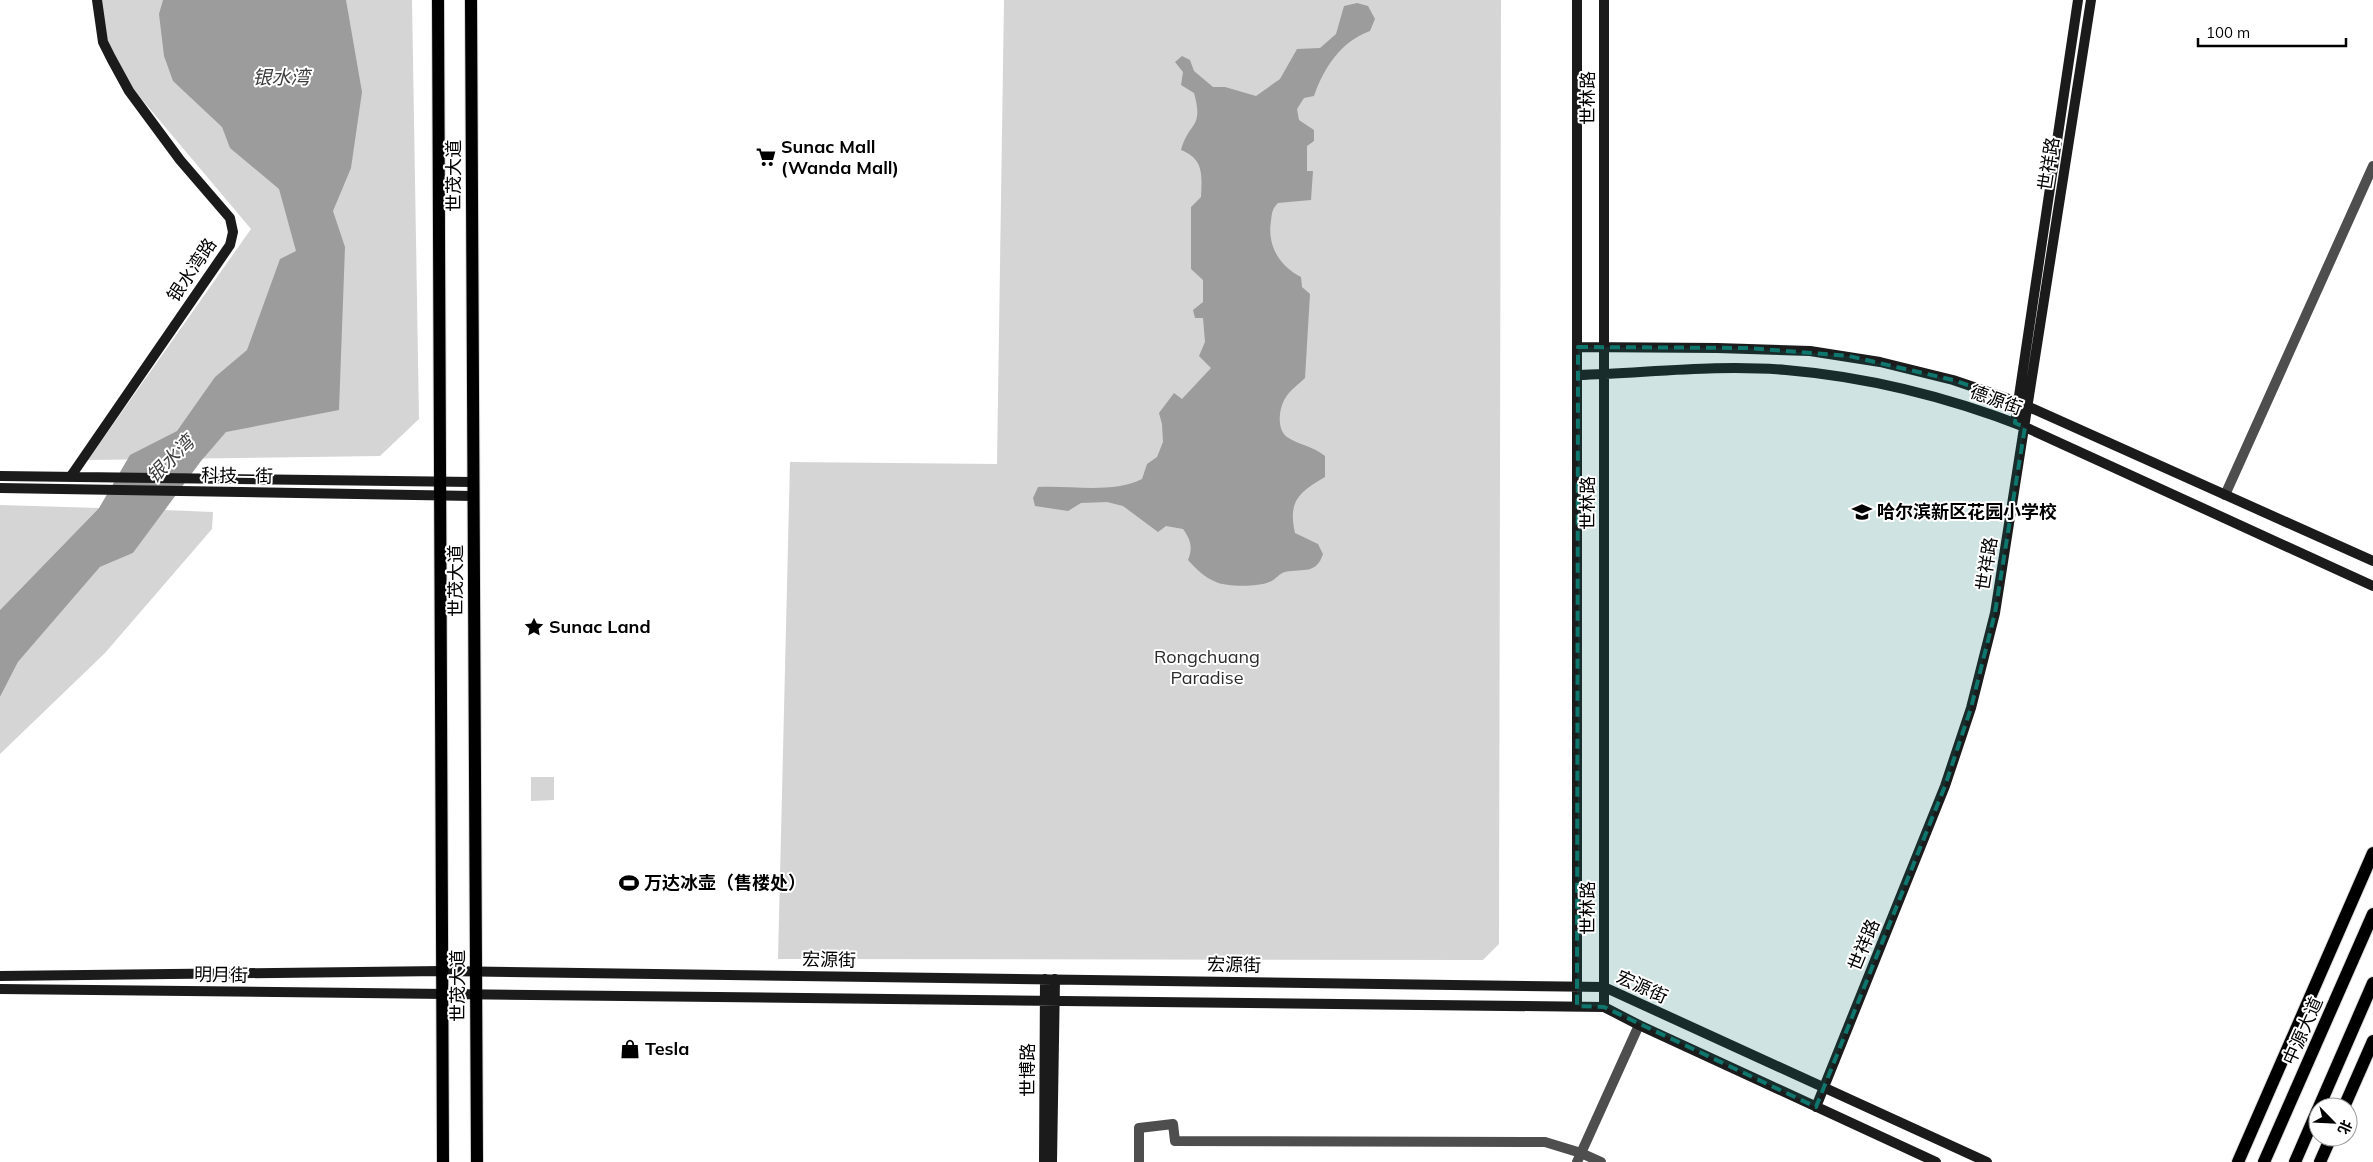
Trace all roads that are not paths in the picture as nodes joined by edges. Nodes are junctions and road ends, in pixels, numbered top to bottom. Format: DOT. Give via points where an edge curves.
graph roads {
  1 [pos="97,0"];
  2 [pos="438,0"];
  3 [pos="471,0"];
  4 [pos="1577,0"];
  5 [pos="1604,0"];
  6 [pos="2078,0"];
  7 [pos="2091,0"];
  8 [pos="2373,166"];
  9 [pos="1604,346"];
  10 [pos="1578,348"];
  11 [pos="1604,374"];
  12 [pos="1578,375"];
  13 [pos="2023,404"];
  14 [pos="2015,423"];
  15 [pos="2025,427"];
  16 [pos="0,476"];
  17 [pos="72,476"];
  18 [pos="440,482"];
  19 [pos="473,482"];
  20 [pos="0,488"];
  21 [pos="2225,495"];
  22 [pos="440,496"];
  23 [pos="473,496"];
  24 [pos="2373,561"];
  25 [pos="2373,586"];
  26 [pos="2373,854"];
  27 [pos="2373,914"];
  28 [pos="442,971"];
  29 [pos="476,971"];
  30 [pos="0,976"];
  31 [pos="1050,979"];
  32 [pos="2373,983"];
  33 [pos="1577,986"];
  34 [pos="1604,987"];
  35 [pos="0,989"];
  36 [pos="442,994"];
  37 [pos="476,994"];
  38 [pos="1050,1001"];
  39 [pos="1577,1006"];
  40 [pos="1604,1007"];
  41 [pos="1639,1025"];
  42 [pos="2373,1041"];
  43 [pos="1824,1088"];
  44 [pos="2323,1097"];
  45 [pos="2348,1097"];
  46 [pos="1816,1107"];
  47 [pos="2308,1131"];
  48 [pos="2327,1147"];
  49 [pos="1579,1157"];
  50 [pos="443,1162"];
  51 [pos="477,1162"];
  52 [pos="1044,1162"];
  53 [pos="1052,1162"];
  54 [pos="1139,1162"];
  55 [pos="1600,1162"];
  56 [pos="1936,1162"];
  57 [pos="1987,1162"];
  58 [pos="2238,1162"];
  59 [pos="2264,1162"];
  60 [pos="2295,1162"];
  61 [pos="2320,1162"];
  1 -- 17 [label="main road, 银水湾路" via="103,42 129,91 180,160 230,218 233,232 230,246"];
  2 -- 18 [label="main road, 世茂大道"];
  3 -- 19 [label="main road, 世茂大道"];
  4 -- 10 [label="main road, 世林路"];
  5 -- 9 [label="main road, 世林路"];
  6 -- 13 [label="main road, 世祥路"];
  7 -- 13 [label="main road, 世祥路"];
  8 -- 21 [label="street"];
  9 -- 10 [label="main road, 德源街"];
  9 -- 11 [label="main road, 世林路"];
  9 -- 13 [label="main road, 德源街" via="1748,348 1849,356 1953,380"];
  10 -- 12 [label="main road, 世林路"];
  11 -- 12 [label="main road, 德源街"];
  11 -- 14 [label="main road, 德源街" via="1741,368 1865,379 1913,390"];
  11 -- 34 [label="main road, 世林路"];
  12 -- 33 [label="main road, 世林路"];
  13 -- 14 [label="main road, 世祥路"];
  13 -- 15 [label="main road, 世祥路"];
  13 -- 21 [label="main road, 德源街"];
  14 -- 15 [label="main road, 德源街"];
  15 -- 25 [label="main road, 德源街"];
  15 -- 43 [label="main road, 世祥路" via="1995,613 1971,708 1945,786"];
  16 -- 17 [label="main road, 科技一街"];
  17 -- 18 [label="main road, 科技一街"];
  18 -- 19 [label="main road, 科技一街"];
  18 -- 22 [label="main road, 世茂大道"];
  19 -- 23 [label="main road, 世茂大道"];
  20 -- 22 [label="main road, 科技一街"];
  21 -- 24 [label="main road, 德源街"];
  22 -- 23 [label="main road, 科技一街"];
  22 -- 28 [label="main road, 世茂大道"];
  23 -- 29 [label="main road, 世茂大道"];
  26 -- 58 [label="main road"];
  27 -- 59 [label="main road, 中源大道"];
  28 -- 29 [label="main road, 宏源街"];
  28 -- 30 [label="main road, 明月街"];
  28 -- 36 [label="main road, 世茂大道"];
  29 -- 31 [label="main road, 宏源街"];
  29 -- 37 [label="main road, 世茂大道"];
  31 -- 33 [label="main road, 宏源街"];
  31 -- 38 [label="main road, 世博路"];
  32 -- 44 [label="main road"];
  33 -- 34 [label="main road, 宏源街"];
  33 -- 39 [label="main road, 世林路"];
  34 -- 40 [label="main road, 世林路"];
  34 -- 43 [label="main road, 宏源街"];
  35 -- 36 [label="main road, 明月街"];
  36 -- 37 [label="main road, 宏源街"];
  36 -- 50 [label="main road, 世茂大道"];
  37 -- 38 [label="main road, 宏源街"];
  37 -- 51 [label="main road, 世茂大道"];
  38 -- 39 [label="main road, 宏源街"];
  38 -- 52 [label="main road, 世博路"];
  38 -- 53 [label="main road, 世博路"];
  39 -- 40 [label="main road, 宏源街"];
  40 -- 41 [label="main road, 宏源街"];
  41 -- 46 [label="main road, 宏源街"];
  41 -- 49 [label="street"];
  42 -- 45 [label="main road"];
  43 -- 46 [label="main road, 世祥路"];
  43 -- 57 [label="main road, 宏源街"];
  46 -- 56 [label="main road, 宏源街"];
  47 -- 60 [label="main road"];
  48 -- 61 [label="main road"];
  49 -- 54 [label="street" via="1545,1142 1175,1141 1173,1124 1140,1128"];
  49 -- 55 [label="street"];
}
